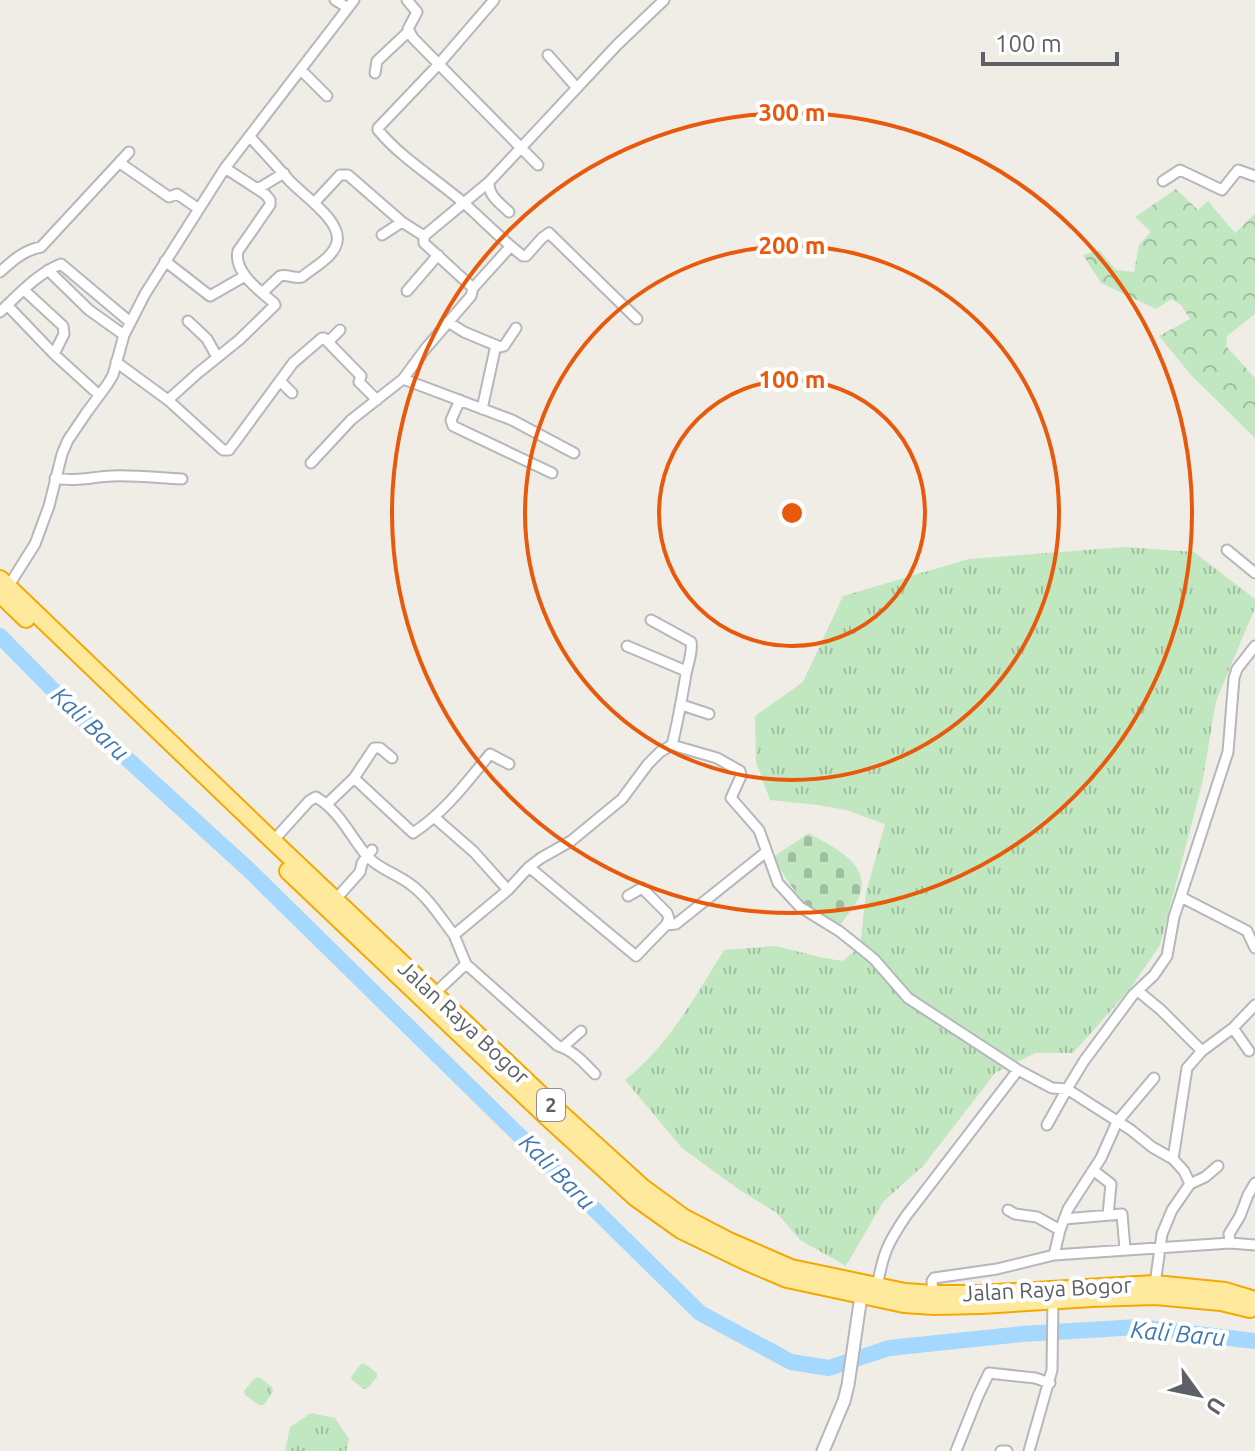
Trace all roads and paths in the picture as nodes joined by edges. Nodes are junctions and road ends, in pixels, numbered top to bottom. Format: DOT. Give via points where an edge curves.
graph roads {
  1 [pos="335,0"];
  2 [pos="407,0"];
  3 [pos="494,0"];
  4 [pos="664,0"];
  5 [pos="351,4"];
  6 [pos="408,32"];
  7 [pos="548,55"];
  8 [pos="438,65"];
  9 [pos="301,70"];
  10 [pos="375,73"];
  11 [pos="577,88"];
  12 [pos="327,96"];
  13 [pos="250,137"];
  14 [pos="522,148"];
  15 [pos="129,152"];
  16 [pos="120,163"];
  17 [pos="538,165"];
  18 [pos="225,168"];
  19 [pos="284,173"];
  20 [pos="1255,176"];
  21 [pos="1163,181"];
  22 [pos="489,182"];
  23 [pos="256,188"];
  24 [pos="314,203"];
  25 [pos="465,203"];
  26 [pos="199,209"];
  27 [pos="509,212"];
  28 [pos="402,222"];
  29 [pos="382,235"];
  30 [pos="424,236"];
  31 [pos="510,247"];
  32 [pos="438,255"];
  33 [pos="165,261"];
  34 [pos="48,270"];
  35 [pos="0,272"];
  36 [pos="245,276"];
  37 [pos="473,288"];
  38 [pos="24,290"];
  39 [pos="407,291"];
  40 [pos="262,293"];
  41 [pos="4,309"];
  42 [pos="637,319"];
  43 [pos="188,321"];
  44 [pos="130,322"];
  45 [pos="448,322"];
  46 [pos="516,328"];
  47 [pos="340,330"];
  48 [pos="124,335"];
  49 [pos="323,337"];
  50 [pos="496,345"];
  51 [pos="54,354"];
  52 [pos="217,357"];
  53 [pos="116,362"];
  54 [pos="403,379"];
  55 [pos="280,381"];
  56 [pos="292,393"];
  57 [pos="99,395"];
  58 [pos="168,400"];
  59 [pos="377,400"];
  60 [pos="460,400"];
  61 [pos="482,409"];
  62 [pos="574,453"];
  63 [pos="311,463"];
  64 [pos="552,473"];
  65 [pos="55,478"];
  66 [pos="182,479"];
  67 [pos="1227,550"];
  68 [pos="1255,573"];
  69 [pos="3,589"];
  70 [pos="651,620"];
  71 [pos="627,646"];
  72 [pos="1255,646"];
  73 [pos="686,671"];
  74 [pos="682,705"];
  75 [pos="709,714"];
  76 [pos="672,745"];
  77 [pos="392,758"];
  78 [pos="509,764"];
  79 [pos="354,778"];
  80 [pos="327,804"];
  81 [pos="434,817"];
  82 [pos="273,841"];
  83 [pos="766,852"];
  84 [pos="370,853"];
  85 [pos="529,867"];
  86 [pos="508,890"];
  87 [pos="628,896"];
  88 [pos="1181,897"];
  89 [pos="335,900"];
  90 [pos="666,925"];
  91 [pos="454,935"];
  92 [pos="1255,948"];
  93 [pos="466,964"];
  94 [pos="1138,991"];
  95 [pos="438,1004"];
  96 [pos="1255,1005"];
  97 [pos="1233,1028"];
  98 [pos="581,1031"];
  99 [pos="563,1047"];
  100 [pos="1202,1051"];
  101 [pos="1249,1051"];
  102 [pos="1018,1070"];
  103 [pos="595,1074"];
  104 [pos="1154,1078"];
  105 [pos="1067,1089"];
  106 [pos="1117,1122"];
  107 [pos="1047,1125"];
  108 [pos="1173,1159"];
  109 [pos="1218,1166"];
  110 [pos="1093,1170"];
  111 [pos="1255,1183"];
  112 [pos="1190,1184"];
  113 [pos="1008,1210"];
  114 [pos="1108,1215"];
  115 [pos="1064,1219"];
  116 [pos="1060,1230"];
  117 [pos="1230,1243"];
  118 [pos="1255,1245"];
  119 [pos="1161,1247"];
  120 [pos="1125,1249"];
  121 [pos="1054,1255"];
  122 [pos="1155,1284"];
  123 [pos="877,1287"];
  124 [pos="933,1294"];
  125 [pos="861,1296"];
  126 [pos="1255,1300"];
  127 [pos="1053,1302"];
  128 [pos="1255,1310"];
  129 [pos="1050,1383"];
  130 [pos="823,1451"];
  131 [pos="956,1451"];
  132 [pos="1029,1451"];
  1 -- 5 [label="street"];
  2 -- 6 [label="street" via="417,12"];
  3 -- 8 [label="street"];
  4 -- 11 [label="street"];
  5 -- 9 [label="street"];
  6 -- 8 [label="street"];
  6 -- 10 [label="street" via="377,61"];
  7 -- 11 [label="street"];
  8 -- 14 [label="street"];
  8 -- 25 [label="street" via="378,128"];
  9 -- 12 [label="street"];
  9 -- 13 [label="street"];
  11 -- 14 [label="street"];
  13 -- 18 [label="street"];
  13 -- 19 [label="street"];
  14 -- 17 [label="street"];
  14 -- 22 [label="street"];
  15 -- 16 [label="street"];
  16 -- 26 [label="street" via="169,197 177,194"];
  16 -- 35 [label="street" via="43,245 16,257"];
  18 -- 23 [label="street"];
  18 -- 26 [label="street"];
  19 -- 23 [label="street"];
  19 -- 24 [label="street"];
  20 -- 21 [label="street" via="1238,170 1222,190 1180,170"];
  22 -- 25 [label="street"];
  22 -- 27 [label="street" via="489,191"];
  23 -- 36 [label="street" via="271,202 237,254"];
  24 -- 28 [label="street" via="344,174"];
  24 -- 40 [label="street" via="335,228 336,247 302,277 280,276"];
  25 -- 30 [label="street"];
  25 -- 31 [label="street"];
  26 -- 33 [label="street"];
  28 -- 29 [label="street"];
  28 -- 30 [label="street"];
  30 -- 32 [label="street" via="424,243"];
  31 -- 37 [label="street"];
  31 -- 42 [label="street" via="526,256 549,233"];
  32 -- 37 [label="street"];
  32 -- 39 [label="street"];
  33 -- 36 [label="street" via="210,296"];
  33 -- 44 [label="street"];
  34 -- 38 [label="street"];
  34 -- 44 [label="street" via="64,265"];
  34 -- 48 [label="street"];
  36 -- 40 [label="street"];
  37 -- 45 [label="street"];
  38 -- 41 [label="street"];
  38 -- 51 [label="street" via="63,326"];
  40 -- 52 [label="street" via="275,305"];
  41 -- 51 [label="street"];
  43 -- 52 [label="street"];
  44 -- 48 [label="street"];
  45 -- 50 [label="street"];
  45 -- 54 [label="street"];
  46 -- 50 [label="street" via="504,346"];
  47 -- 49 [label="street" via="330,340"];
  48 -- 53 [label="street"];
  49 -- 55 [label="street"];
  49 -- 59 [label="street"];
  50 -- 61 [label="street"];
  51 -- 57 [label="street"];
  52 -- 58 [label="street"];
  53 -- 57 [label="street"];
  53 -- 58 [label="street"];
  54 -- 59 [label="street"];
  54 -- 60 [label="street"];
  55 -- 56 [label="street"];
  55 -- 58 [label="street" via="227,451"];
  57 -- 65 [label="street" via="68,440"];
  59 -- 63 [label="street"];
  60 -- 61 [label="street"];
  60 -- 64 [label="street" via="453,426"];
  61 -- 62 [label="street"];
  65 -- 66 [label="street"];
  65 -- 69 [label="street" via="35,544"];
  67 -- 68 [label="street"];
  69 -- 82 [label="highway, Jalan Raya Bogor / 2"];
  69 -- 95 [label="highway, Jalan Raya Bogor / 2"];
  70 -- 73 [label="street" via="691,642"];
  71 -- 73 [label="street"];
  72 -- 88 [label="street" via="1237,669 1228,752"];
  73 -- 74 [label="street"];
  74 -- 75 [label="street"];
  74 -- 76 [label="street"];
  76 -- 83 [label="street" via="740,771 731,798 759,830"];
  76 -- 85 [label="street" via="648,764 622,799"];
  77 -- 79 [label="street" via="374,748"];
  78 -- 81 [label="street" via="490,754"];
  79 -- 80 [label="street"];
  79 -- 81 [label="street" via="412,832"];
  80 -- 82 [label="street" via="316,797 309,801"];
  80 -- 84 [label="street"];
  81 -- 86 [label="street"];
  82 -- 89 [label="highway, Jalan Raya Bogor / 2"];
  83 -- 90 [label="street" via="676,924"];
  83 -- 102 [label="street" via="778,883 800,907 874,959 908,998"];
  84 -- 89 [label="street"];
  84 -- 91 [label="street" via="415,887"];
  85 -- 86 [label="street"];
  85 -- 90 [label="street" via="636,956"];
  86 -- 91 [label="street"];
  87 -- 90 [label="street" via="642,888 667,913"];
  88 -- 92 [label="street" via="1247,931"];
  88 -- 94 [label="street" via="1167,956"];
  89 -- 95 [label="highway, Jalan Raya Bogor / 2"];
  91 -- 93 [label="street"];
  93 -- 95 [label="street"];
  93 -- 99 [label="street"];
  94 -- 100 [label="street"];
  94 -- 105 [label="street"];
  95 -- 123 [label="highway, Jalan Raya Bogor / 2" via="642,1187 683,1217 791,1268"];
  95 -- 125 [label="highway, Jalan Raya Bogor / 2" via="625,1188 672,1223 787,1279"];
  96 -- 97 [label="street"];
  97 -- 100 [label="street"];
  97 -- 101 [label="street"];
  98 -- 99 [label="street"];
  99 -- 103 [label="street"];
  100 -- 108 [label="street" via="1187,1068"];
  102 -- 105 [label="street" via="1052,1088"];
  102 -- 123 [label="street" via="891,1239"];
  104 -- 106 [label="street"];
  105 -- 106 [label="street"];
  105 -- 107 [label="street"];
  106 -- 108 [label="street"];
  106 -- 110 [label="street"];
  108 -- 112 [label="street"];
  109 -- 112 [label="street"];
  110 -- 114 [label="street" via="1111,1184"];
  110 -- 115 [label="street"];
  111 -- 117 [label="street" via="1229,1234"];
  112 -- 119 [label="street" via="1169,1217"];
  113 -- 116 [label="street"];
  114 -- 115 [label="street"];
  114 -- 120 [label="street" via="1124,1216"];
  115 -- 116 [label="street"];
  116 -- 121 [label="street"];
  117 -- 118 [label="street"];
  117 -- 119 [label="street"];
  119 -- 120 [label="street"];
  119 -- 122 [label="street"];
  120 -- 121 [label="street"];
  121 -- 124 [label="street" via="934,1278"];
  122 -- 126 [label="highway, Jalan Raya Bogor / 2" via="1225,1291"];
  122 -- 127 [label="highway, Jalan Raya Bogor / 2"];
  123 -- 124 [label="highway, Jalan Raya Bogor / 2"];
  124 -- 127 [label="highway, Jalan Raya Bogor / 2"];
  125 -- 127 [label="highway, Jalan Raya Bogor / 2" via="934,1306"];
  125 -- 130 [label="street" via="848,1385"];
  127 -- 128 [label="highway, Jalan Raya Bogor / 2" via="1155,1296"];
  127 -- 129 [label="street"];
  129 -- 131 [label="street" via="989,1373"];
  129 -- 132 [label="street"];
}
